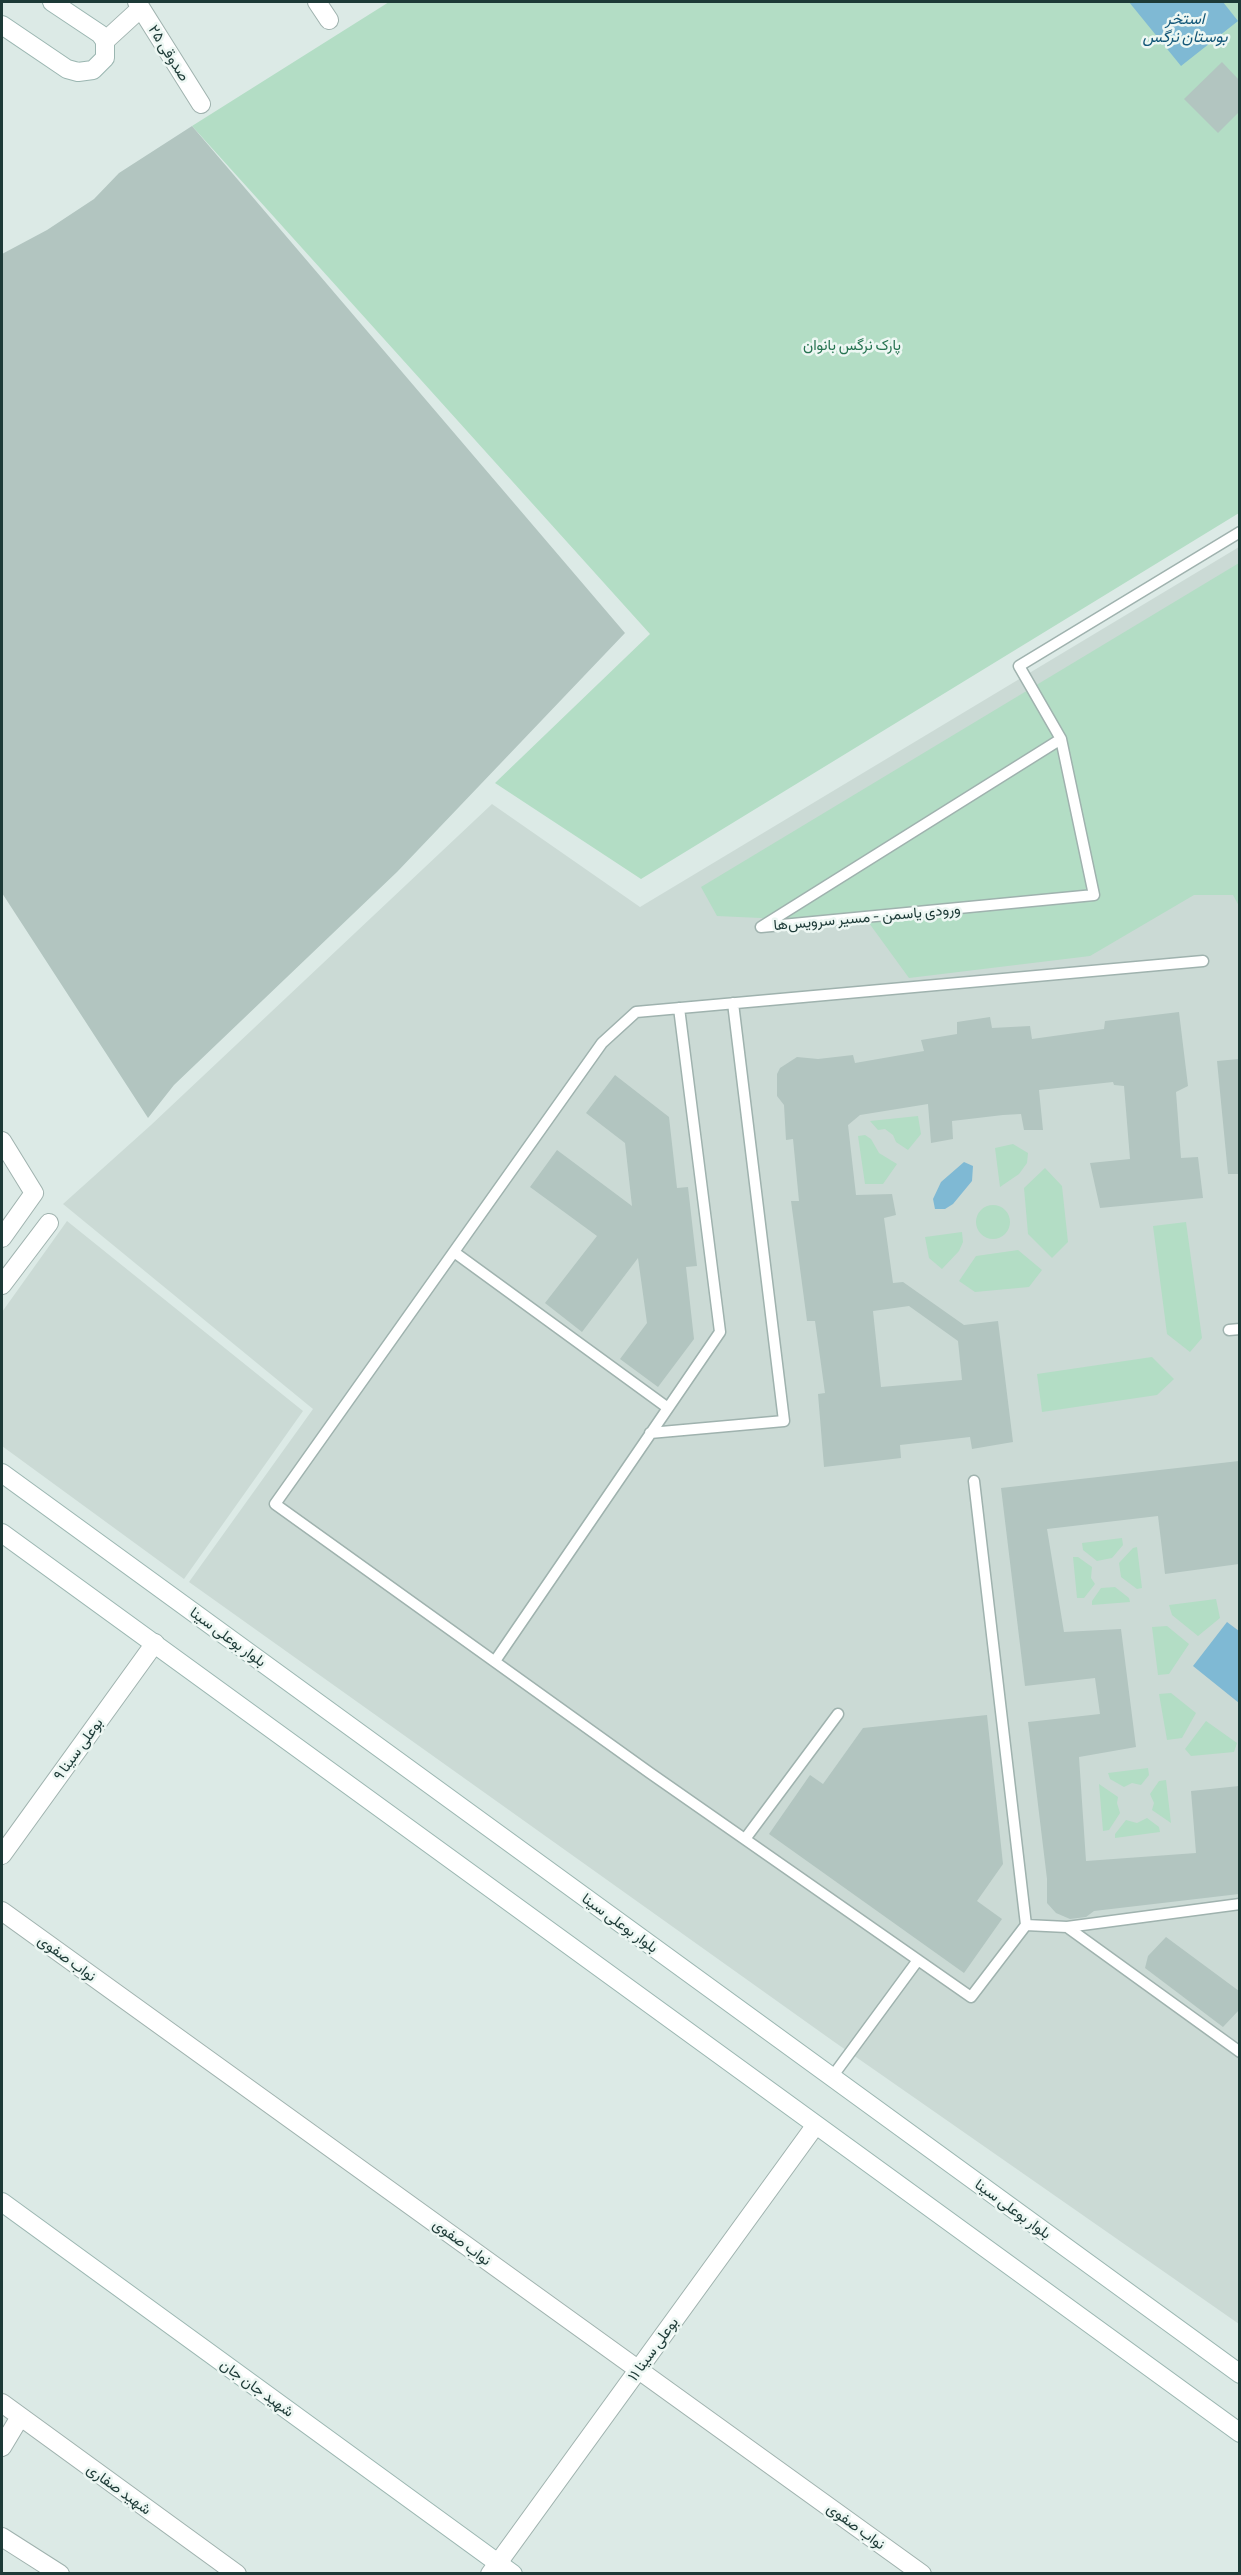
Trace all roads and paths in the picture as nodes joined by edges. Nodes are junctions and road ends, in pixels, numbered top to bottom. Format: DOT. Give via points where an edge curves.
graph roads {
  1 [pos="52,2"];
  2 [pos="317,2"];
  3 [pos="139,5"];
  4 [pos="329,20"];
  5 [pos="2,25"];
  6 [pos="105,42"];
  7 [pos="201,104"];
  8 [pos="1239,532"];
  9 [pos="1061,740"];
  10 [pos="1203,961"];
  11 [pos="733,1003"];
  12 [pos="679,1008"];
  13 [pos="2,1142"];
  14 [pos="49,1223"];
  15 [pos="2,1238"];
  16 [pos="454,1252"];
  17 [pos="2,1285"];
  18 [pos="668,1408"];
  19 [pos="650,1434"];
  20 [pos="2,1473"];
  21 [pos="974,1481"];
  22 [pos="2,1533"];
  23 [pos="155,1643"];
  24 [pos="495,1661"];
  25 [pos="838,1714"];
  26 [pos="745,1839"];
  27 [pos="2,1855"];
  28 [pos="1239,1904"];
  29 [pos="2,1911"];
  30 [pos="1026,1925"];
  31 [pos="1067,1927"];
  32 [pos="918,1960"];
  33 [pos="1239,2052"];
  34 [pos="832,2077"];
  35 [pos="816,2126"];
  36 [pos="2,2202"];
  37 [pos="638,2369"];
  38 [pos="1239,2374"];
  39 [pos="2,2403"];
  40 [pos="20,2417"];
  41 [pos="1239,2433"];
  42 [pos="2,2446"];
  43 [pos="2,2537"];
  44 [pos="494,2568"];
  45 [pos="60,2574"];
  46 [pos="237,2574"];
  47 [pos="513,2574"];
  48 [pos="922,2574"];
  1 -- 6 [label="street" via="100,34"];
  2 -- 4 [label="street"];
  3 -- 6 [label="street"];
  3 -- 7 [label="street, صدوقی ۲۵"];
  5 -- 6 [label="street" via="55,63 78,72 93,70 101,64"];
  8 -- 9 [label="lane" via="1019,666"];
  9 -- 9 [label="lane, ورودی یاسمن - مسیر سرویس‌ها" via="1011,771 761,927 1094,895"];
  10 -- 11 [label="lane"];
  11 -- 12 [label="lane"];
  11 -- 19 [label="lane" via="784,1421"];
  12 -- 16 [label="lane" via="636,1012 602,1043"];
  12 -- 18 [label="lane" via="720,1332"];
  13 -- 15 [label="street" via="34,1193"];
  14 -- 17 [label="street"];
  16 -- 18 [label="lane"];
  16 -- 24 [label="lane" via="275,1504"];
  18 -- 19 [label="lane"];
  19 -- 24 [label="lane"];
  20 -- 34 [label="street, بلوار بوعلی سینا"];
  21 -- 30 [label="lane"];
  22 -- 23 [label="street"];
  23 -- 27 [label="street, بوعلی سینا ۹"];
  23 -- 35 [label="street"];
  24 -- 26 [label="lane"];
  25 -- 26 [label="lane"];
  26 -- 32 [label="lane"];
  28 -- 31 [label="lane"];
  29 -- 37 [label="street, نواب صفوی"];
  30 -- 31 [label="lane"];
  30 -- 32 [label="lane" via="971,1997"];
  31 -- 33 [label="lane"];
  32 -- 34 [label="lane"];
  34 -- 38 [label="street, بلوار بوعلی سینا"];
  35 -- 37 [label="street, بوعلی سینا ۱۱"];
  35 -- 41 [label="street"];
  36 -- 44 [label="street, شهید جان جان"];
  37 -- 44 [label="street, بوعلی سینا ۱۱"];
  37 -- 48 [label="street, نواب صفوی"];
  39 -- 40 [label="street, شهید صفاری"];
  40 -- 42 [label="street"];
  40 -- 46 [label="street, شهید صفاری"];
  43 -- 45 [label="street"];
  44 -- 47 [label="street, شهید جان جان"];
}
